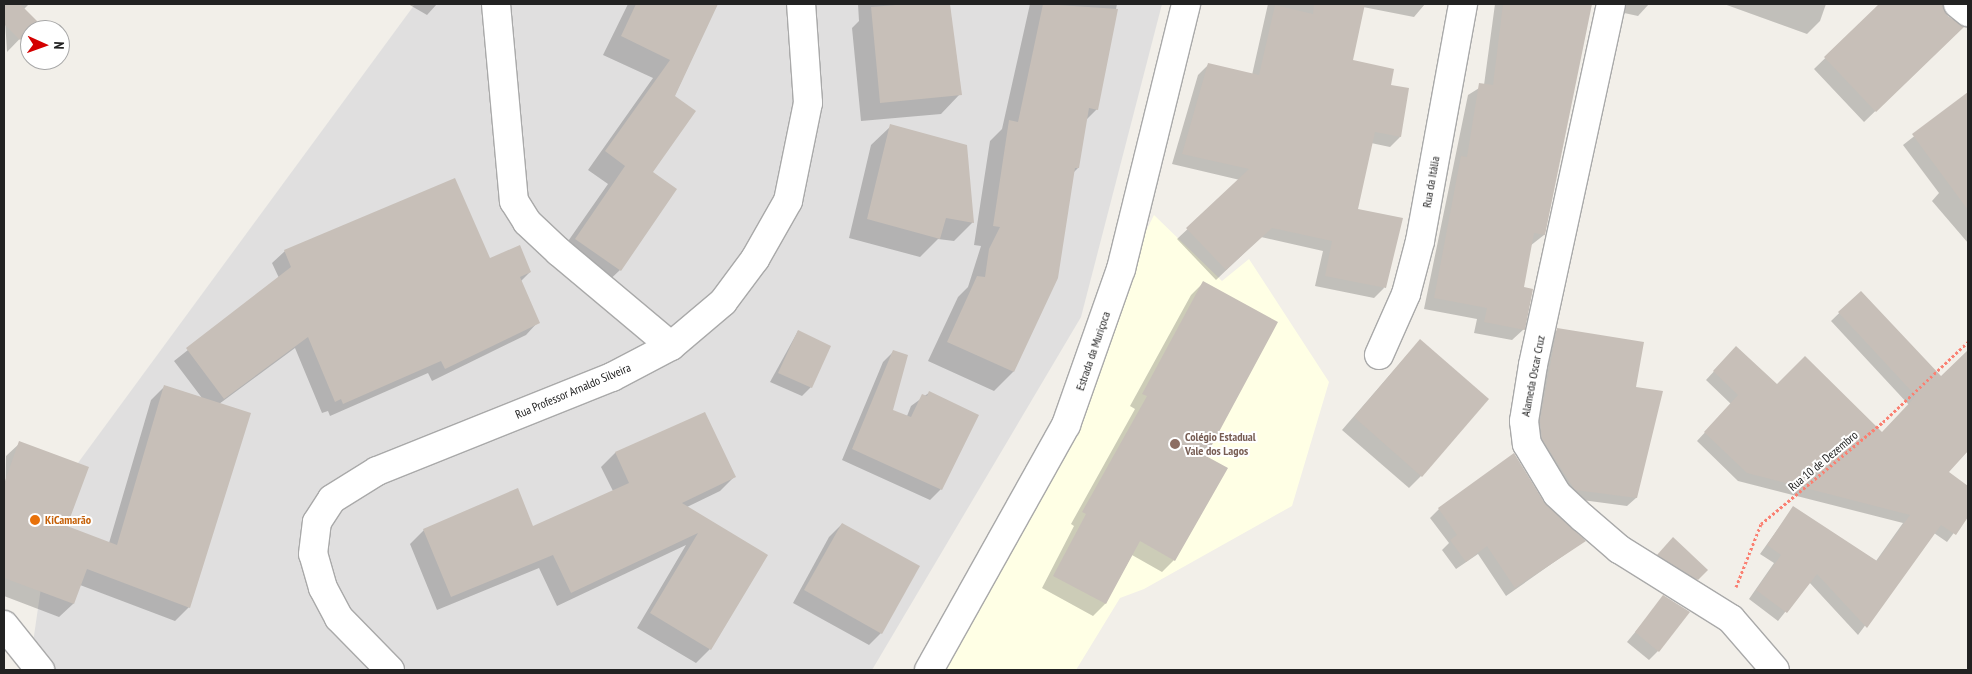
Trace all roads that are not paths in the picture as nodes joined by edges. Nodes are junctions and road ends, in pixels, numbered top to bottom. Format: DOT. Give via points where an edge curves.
graph roads {
  1 [pos="496,4"];
  2 [pos="801,4"];
  3 [pos="1186,4"];
  4 [pos="1463,4"];
  5 [pos="1611,4"];
  6 [pos="1958,4"];
  7 [pos="1968,12"];
  8 [pos="671,346"];
  9 [pos="1379,355"];
  10 [pos="4,625"];
  11 [pos="40,670"];
  12 [pos="390,670"];
  13 [pos="929,670"];
  14 [pos="1775,670"];
  1 -- 8 [label="street" via="514,201 527,222"];
  2 -- 8 [label="street, Rua Professor Arnaldo Silveira" via="808,103 788,201 755,260 723,302"];
  3 -- 13 [label="street, Estrada da Muriçoca" via="1121,269 1079,391 1066,424"];
  4 -- 9 [label="street, Rua da Itália" via="1420,242 1406,294"];
  5 -- 14 [label="street, Alameda Oscar Cruz" via="1533,366 1524,422 1527,444 1556,494 1597,531 1731,619"];
  6 -- 7 [label="street"];
  8 -- 12 [label="street, Rua Professor Arnaldo Silveira" via="612,377 378,471 332,499 317,522 313,554 323,588 339,618"];
  10 -- 11 [label="street"];
}
